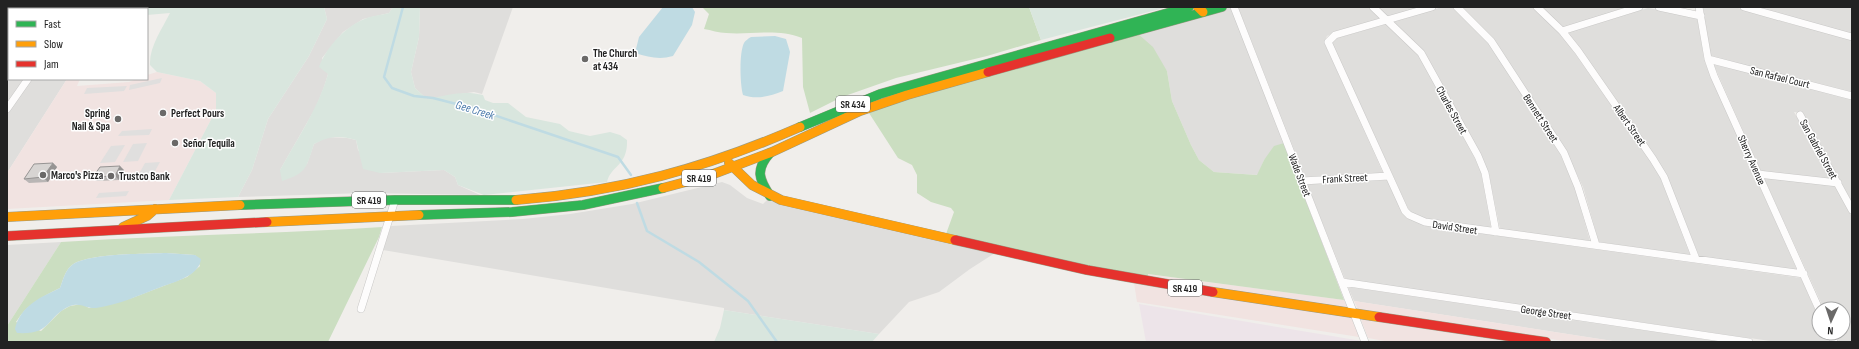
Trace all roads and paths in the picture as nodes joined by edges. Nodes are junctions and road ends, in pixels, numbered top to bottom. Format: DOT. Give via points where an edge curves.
graph roads {
  1 [pos="1189,7"];
  2 [pos="1222,7"];
  3 [pos="1234,7"];
  4 [pos="1374,7"];
  5 [pos="1432,7"];
  6 [pos="1457,7"];
  7 [pos="1537,7"];
  8 [pos="1639,7"];
  9 [pos="1659,7"];
  10 [pos="1699,7"];
  11 [pos="1744,7"];
  12 [pos="1200,10"];
  13 [pos="1700,16"];
  14 [pos="1388,20"];
  15 [pos="1562,31"];
  16 [pos="1852,37"];
  17 [pos="1708,59"];
  18 [pos="986,63"];
  19 [pos="971,77"];
  20 [pos="27,80"];
  21 [pos="1852,96"];
  22 [pos="7,109"];
  23 [pos="1800,115"];
  24 [pos="772,152"];
  25 [pos="726,159"];
  26 [pos="732,167"];
  27 [pos="1758,174"];
  28 [pos="1389,176"];
  29 [pos="1302,181"];
  30 [pos="1838,184"];
  31 [pos="770,196"];
  32 [pos="395,200"];
  33 [pos="154,209"];
  34 [pos="1852,210"];
  35 [pos="390,216"];
  36 [pos="7,217"];
  37 [pos="115,230"];
  38 [pos="1496,232"];
  39 [pos="7,236"];
  40 [pos="1596,245"];
  41 [pos="1696,259"];
  42 [pos="1804,274"];
  43 [pos="1342,282"];
  44 [pos="1816,301"];
  45 [pos="361,309"];
  46 [pos="1354,312"];
  47 [pos="1365,342"];
  48 [pos="1546,342"];
  49 [pos="1749,342"];
  1 -- 18 [label="main road, SR 434"];
  2 -- 12 [label="main road, SR 434"];
  3 -- 29 [label="street, Wade Street"];
  4 -- 14 [label="street, Charles Street"];
  5 -- 14 [label="street, David Street"];
  6 -- 40 [label="street, Bennett Street" via="1491,41 1564,154 1578,187"];
  7 -- 15 [label="street, Albert Street"];
  8 -- 15 [label="street"];
  9 -- 13 [label="street"];
  10 -- 13 [label="street, Sherry Avenue"];
  11 -- 16 [label="street"];
  12 -- 19 [label="main road, SR 434"];
  13 -- 17 [label="street, Sherry Avenue"];
  14 -- 28 [label="street, David Street" via="1335,36 1328,42"];
  14 -- 38 [label="street, Charles Street" via="1421,53 1478,156 1485,173"];
  15 -- 41 [label="street, Albert Street" via="1664,177"];
  17 -- 21 [label="street, San Rafael Court"];
  17 -- 27 [label="street, Sherry Avenue"];
  18 -- 19 [label="main road" via="975,70"];
  18 -- 25 [label="main road, SR 434" via="867,98"];
  19 -- 24 [label="main road, SR 434" via="878,105"];
  20 -- 22 [label="street"];
  23 -- 30 [label="street, San Gabriel Street"];
  24 -- 26 [label="main road, SR 434"];
  24 -- 31 [label="main road" via="761,163 759,176"];
  25 -- 26 [label="main road, SR 419"];
  25 -- 32 [label="main road, SR 419" via="645,181 559,197 498,201"];
  26 -- 31 [label="main road, SR 419" via="751,186"];
  26 -- 35 [label="main road, SR 419" via="666,188 583,205 512,212"];
  27 -- 30 [label="street, San Gabriel Street"];
  27 -- 42 [label="street, Sherry Avenue"];
  28 -- 29 [label="street, Frank Street"];
  28 -- 38 [label="street, David Street" via="1405,211 1415,219"];
  29 -- 43 [label="street, Wade Street"];
  30 -- 34 [label="street, San Gabriel Street"];
  31 -- 46 [label="main road, SR 419" via="1078,268 1170,286"];
  32 -- 33 [label="main road, SR 419"];
  32 -- 35 [label="street"];
  33 -- 36 [label="main road, SR 419"];
  33 -- 37 [label="main road" via="139,220"];
  35 -- 37 [label="main road, SR 419"];
  35 -- 45 [label="street"];
  37 -- 39 [label="main road, SR 419"];
  38 -- 40 [label="street, David Street"];
  40 -- 41 [label="street, David Street"];
  41 -- 42 [label="street, David Street"];
  42 -- 44 [label="street, Sherry Avenue"];
  43 -- 46 [label="street, Wade Street"];
  43 -- 49 [label="street, George Street"];
  46 -- 47 [label="street, Wade Street"];
  46 -- 48 [label="main road, SR 419"];
}
